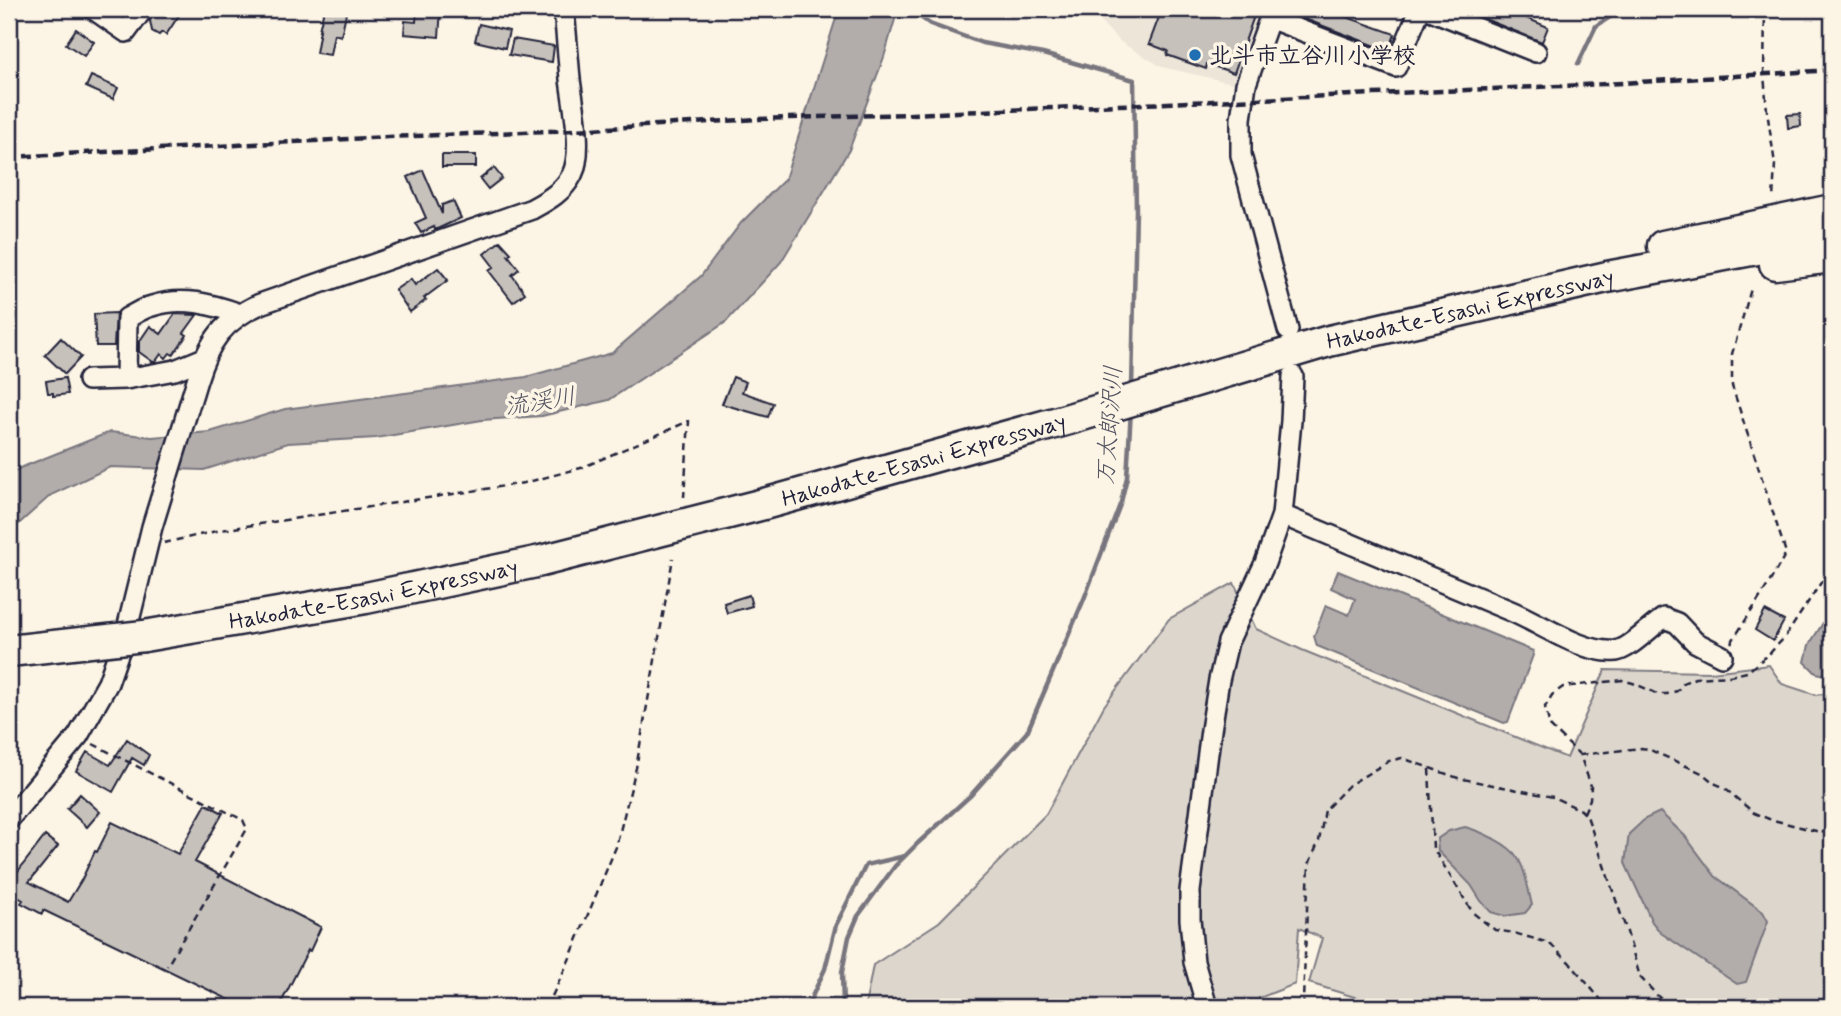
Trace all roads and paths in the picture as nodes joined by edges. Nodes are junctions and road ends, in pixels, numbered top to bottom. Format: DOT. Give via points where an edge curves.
graph roads {
  1 [pos="93,9"];
  2 [pos="143,9"];
  3 [pos="564,9"];
  4 [pos="1420,9"];
  5 [pos="1428,9"];
  6 [pos="1765,9"];
  7 [pos="1271,13"];
  8 [pos="1536,52"];
  9 [pos="1773,203"];
  10 [pos="1832,210"];
  11 [pos="1832,235"];
  12 [pos="1832,257"];
  13 [pos="1607,277"];
  14 [pos="1751,289"];
  15 [pos="240,314"];
  16 [pos="1288,330"];
  17 [pos="1371,331"];
  18 [pos="204,358"];
  19 [pos="1293,376"];
  20 [pos="126,379"];
  21 [pos="88,380"];
  22 [pos="684,497"];
  23 [pos="1282,515"];
  24 [pos="147,547"];
  25 [pos="673,558"];
  26 [pos="1832,566"];
  27 [pos="9,651"];
  28 [pos="1722,656"];
  29 [pos="78,736"];
  30 [pos="1580,755"];
  31 [pos="1429,769"];
  32 [pos="1584,813"];
  33 [pos="9,819"];
  34 [pos="1832,833"];
  35 [pos="167,966"];
  36 [pos="547,1007"];
  37 [pos="1207,1007"];
  38 [pos="1305,1007"];
  39 [pos="1607,1007"];
  40 [pos="1668,1007"];
  1 -- 2 [label="street" via="126,32"];
  3 -- 15 [label="street" via="576,162 555,196 532,209"];
  4 -- 7 [label="street" via="1396,67"];
  5 -- 8 [label="street"];
  6 -- 9 [label="path" via="1764,74 1775,164"];
  7 -- 16 [label="street" via="1246,84 1241,155"];
  10 -- 17 [label="highway" via="1644,250"];
  11 -- 13 [label="highway, Hakodate-Esashi Expressway"];
  12 -- 13 [label="highway" via="1698,274"];
  13 -- 17 [label="highway, Hakodate-Esashi Expressway"];
  14 -- 28 [label="path" via="1732,354 1732,386 1786,553"];
  15 -- 18 [label="street" via="221,331"];
  15 -- 20 [label="street" via="181,300 151,306 127,318"];
  17 -- 27 [label="highway, Hakodate-Esashi Expressway, bridge" via="764,504 541,561 366,598 144,636"];
  18 -- 20 [label="street" via="175,370"];
  18 -- 24 [label="street"];
  19 -- 23 [label="street"];
  20 -- 21 [label="street"];
  22 -- 24 [label="path" via="689,421 581,468 524,483 220,530"];
  23 -- 28 [label="street" via="1593,650 1619,651 1664,618"];
  23 -- 37 [label="street" via="1228,642 1211,730 1190,891 1194,962"];
  24 -- 29 [label="street" via="108,683"];
  25 -- 36 [label="path" via="636,768 616,846"];
  26 -- 30 [label="path" via="1785,637 1747,672 1695,678 1667,694 1622,680 1563,687 1552,695 1545,707 1549,726"];
  29 -- 33 [label="street"];
  29 -- 35 [label="path" via="243,820 247,829"];
  30 -- 32 [label="path" via="1591,786"];
  30 -- 34 [label="path" via="1648,749 1702,773 1754,813"];
  31 -- 32 [label="path" via="1553,797"];
  31 -- 38 [label="path" via="1402,758 1389,761 1349,785 1325,810 1309,864"];
  31 -- 39 [label="path" via="1433,848 1473,914 1495,930 1549,943"];
  32 -- 40 [label="path" via="1640,978"];
}
